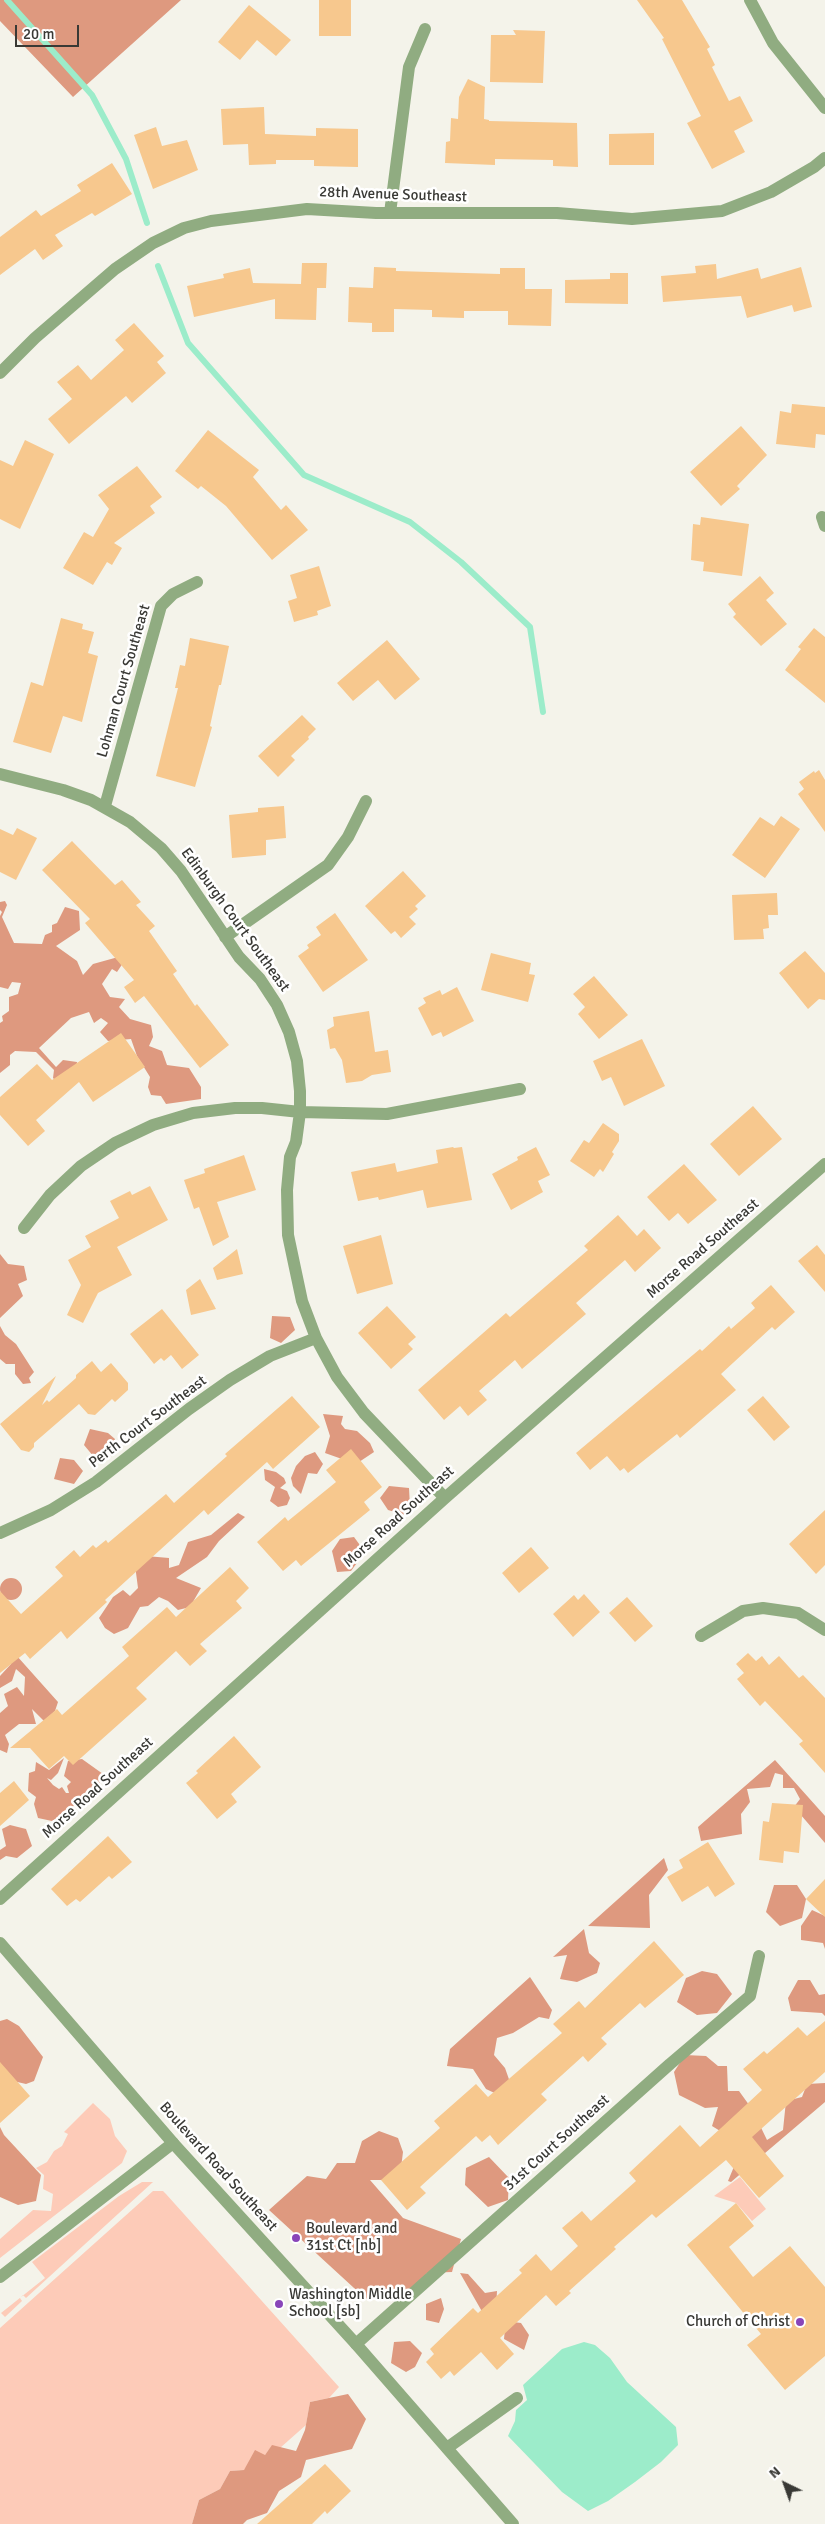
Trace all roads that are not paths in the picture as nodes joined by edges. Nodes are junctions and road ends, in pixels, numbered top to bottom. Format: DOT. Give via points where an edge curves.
graph roads {
  1 [pos="750,0"];
  2 [pos="425,30"];
  3 [pos="825,108"];
  4 [pos="825,158"];
  5 [pos="390,213"];
  6 [pos="0,373"];
  7 [pos="197,582"];
  8 [pos="0,774"];
  9 [pos="366,801"];
  10 [pos="105,806"];
  11 [pos="225,937"];
  12 [pos="520,1089"];
  13 [pos="300,1112"];
  14 [pos="825,1164"];
  15 [pos="24,1228"];
  16 [pos="316,1338"];
  17 [pos="445,1498"];
  18 [pos="0,1533"];
  19 [pos="825,1630"];
  20 [pos="701,1636"];
  21 [pos="0,1899"];
  22 [pos="0,1943"];
  23 [pos="758,1956"];
  24 [pos="173,2143"];
  25 [pos="0,2277"];
  26 [pos="356,2344"];
  27 [pos="517,2398"];
  28 [pos="447,2448"];
  29 [pos="513,2524"];
  1 -- 3 [label="street" via="773,42"];
  2 -- 5 [label="street" via="409,67"];
  4 -- 5 [label="street, 28th Avenue Southeast" via="814,168 771,192 722,211 632,219 557,213"];
  5 -- 6 [label="street, 28th Avenue Southeast" via="307,209 234,217 184,228 153,242 115,269"];
  7 -- 10 [label="street, Lohman Court Southeast" via="172,594 161,606"];
  8 -- 10 [label="street, Edinburgh Court Southeast" via="63,790"];
  9 -- 11 [label="street" via="348,837 328,865"];
  10 -- 11 [label="street, Edinburgh Court Southeast" via="161,848 181,871"];
  11 -- 13 [label="street, Edinburgh Court Southeast" via="260,979 289,1032 297,1061"];
  12 -- 13 [label="street" via="387,1114"];
  13 -- 15 [label="street" via="235,1108 193,1113 153,1125 115,1143 80,1166 50,1195"];
  13 -- 16 [label="street, Edinburgh Court Southeast" via="288,1174 288,1235 302,1301"];
  14 -- 17 [label="street, Morse Road Southeast"];
  16 -- 17 [label="street, Edinburgh Court Southeast" via="364,1413"];
  16 -- 18 [label="street, Perth Court Southeast" via="270,1356 230,1380 96,1482 51,1510"];
  17 -- 21 [label="street, Morse Road Southeast"];
  19 -- 20 [label="street" via="798,1613 764,1608 743,1611"];
  22 -- 24 [label="street, Boulevard Road Southeast"];
  23 -- 26 [label="street, 31st Court Southeast" via="750,1996"];
  24 -- 25 [label="street"];
  24 -- 26 [label="street, Boulevard Road Southeast"];
  26 -- 28 [label="street, Boulevard Road Southeast"];
  27 -- 28 [label="street"];
  28 -- 29 [label="street, Boulevard Road Southeast"];
}
